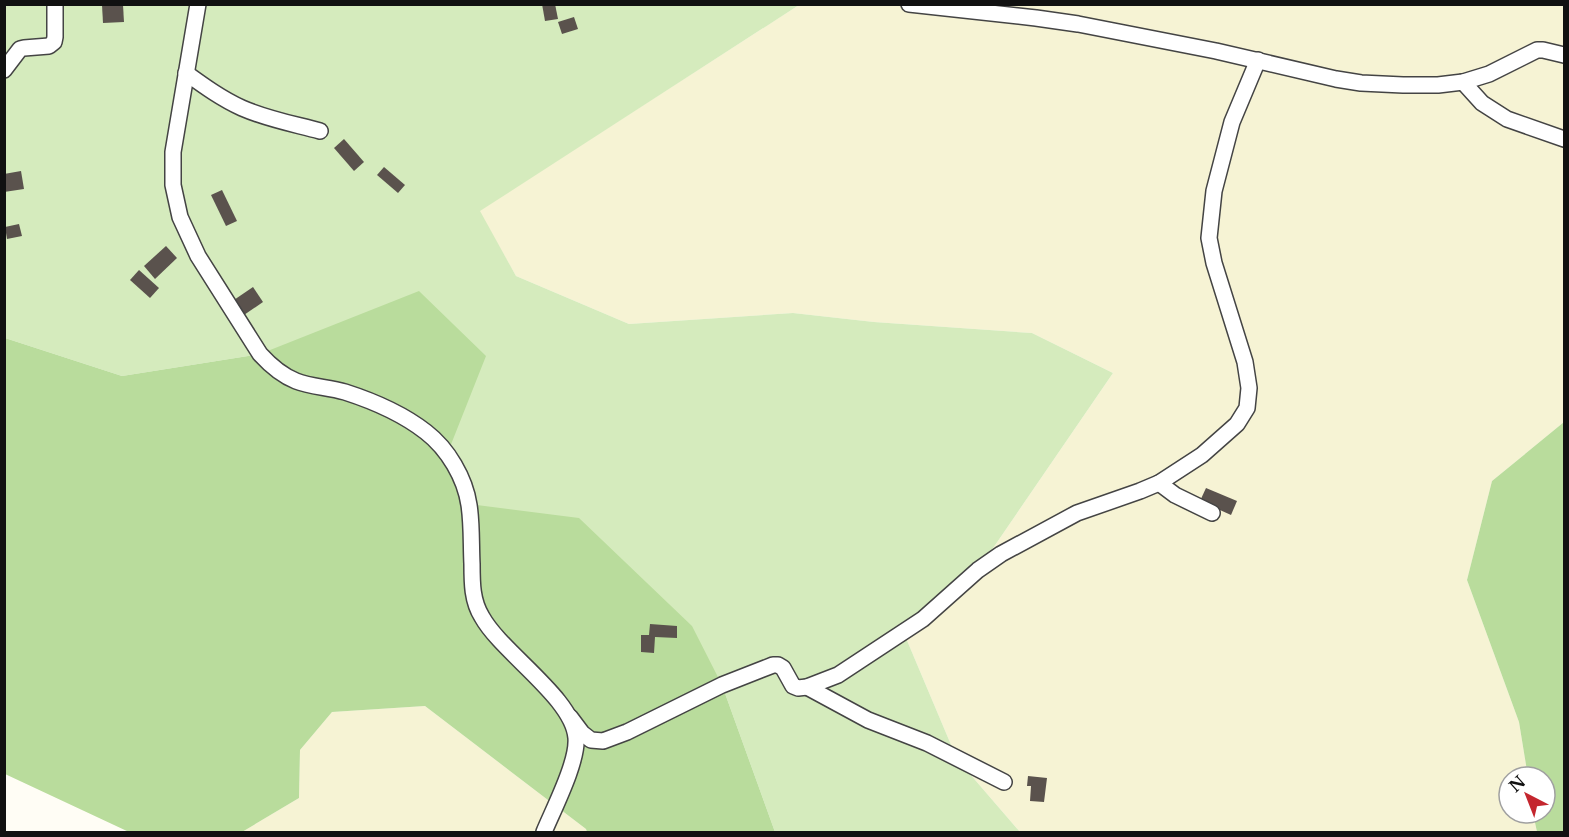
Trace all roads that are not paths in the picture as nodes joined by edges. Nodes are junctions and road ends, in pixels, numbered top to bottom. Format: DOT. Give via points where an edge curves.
graph roads {
  1 [pos="55,4"];
  2 [pos="198,4"];
  3 [pos="909,4"];
  4 [pos="1564,56"];
  5 [pos="1258,60"];
  6 [pos="4,70"];
  7 [pos="186,73"];
  8 [pos="1463,82"];
  9 [pos="320,130"];
  10 [pos="1564,139"];
  11 [pos="1159,483"];
  12 [pos="1212,513"];
  13 [pos="807,687"];
  14 [pos="570,717"];
  15 [pos="1004,782"];
  16 [pos="543,832"];
  1 -- 6 [label="street" via="54,42 20,49"];
  2 -- 7 [label="street"];
  3 -- 5 [label="street" via="1078,24"];
  4 -- 8 [label="street" via="1538,50"];
  5 -- 8 [label="street" via="1361,83"];
  5 -- 11 [label="street" via="1228,132 1214,190 1209,238 1245,363 1247,408 1238,424 1202,455"];
  7 -- 9 [label="street" via="243,108"];
  7 -- 14 [label="street" via="173,152 173,185 180,216 198,256 270,365 297,382 342,391 397,414 426,432 447,452 469,504 473,594 482,618"];
  8 -- 10 [label="street" via="1482,103 1507,119"];
  11 -- 12 [label="street" via="1174,495"];
  11 -- 13 [label="street" via="1077,513 1001,554 923,618 838,675"];
  13 -- 14 [label="street" via="793,686 783,668 773,666 722,685 603,741 591,740"];
  13 -- 15 [label="street" via="867,720 927,743"];
  14 -- 16 [label="street" via="576,738 574,756"];
}
